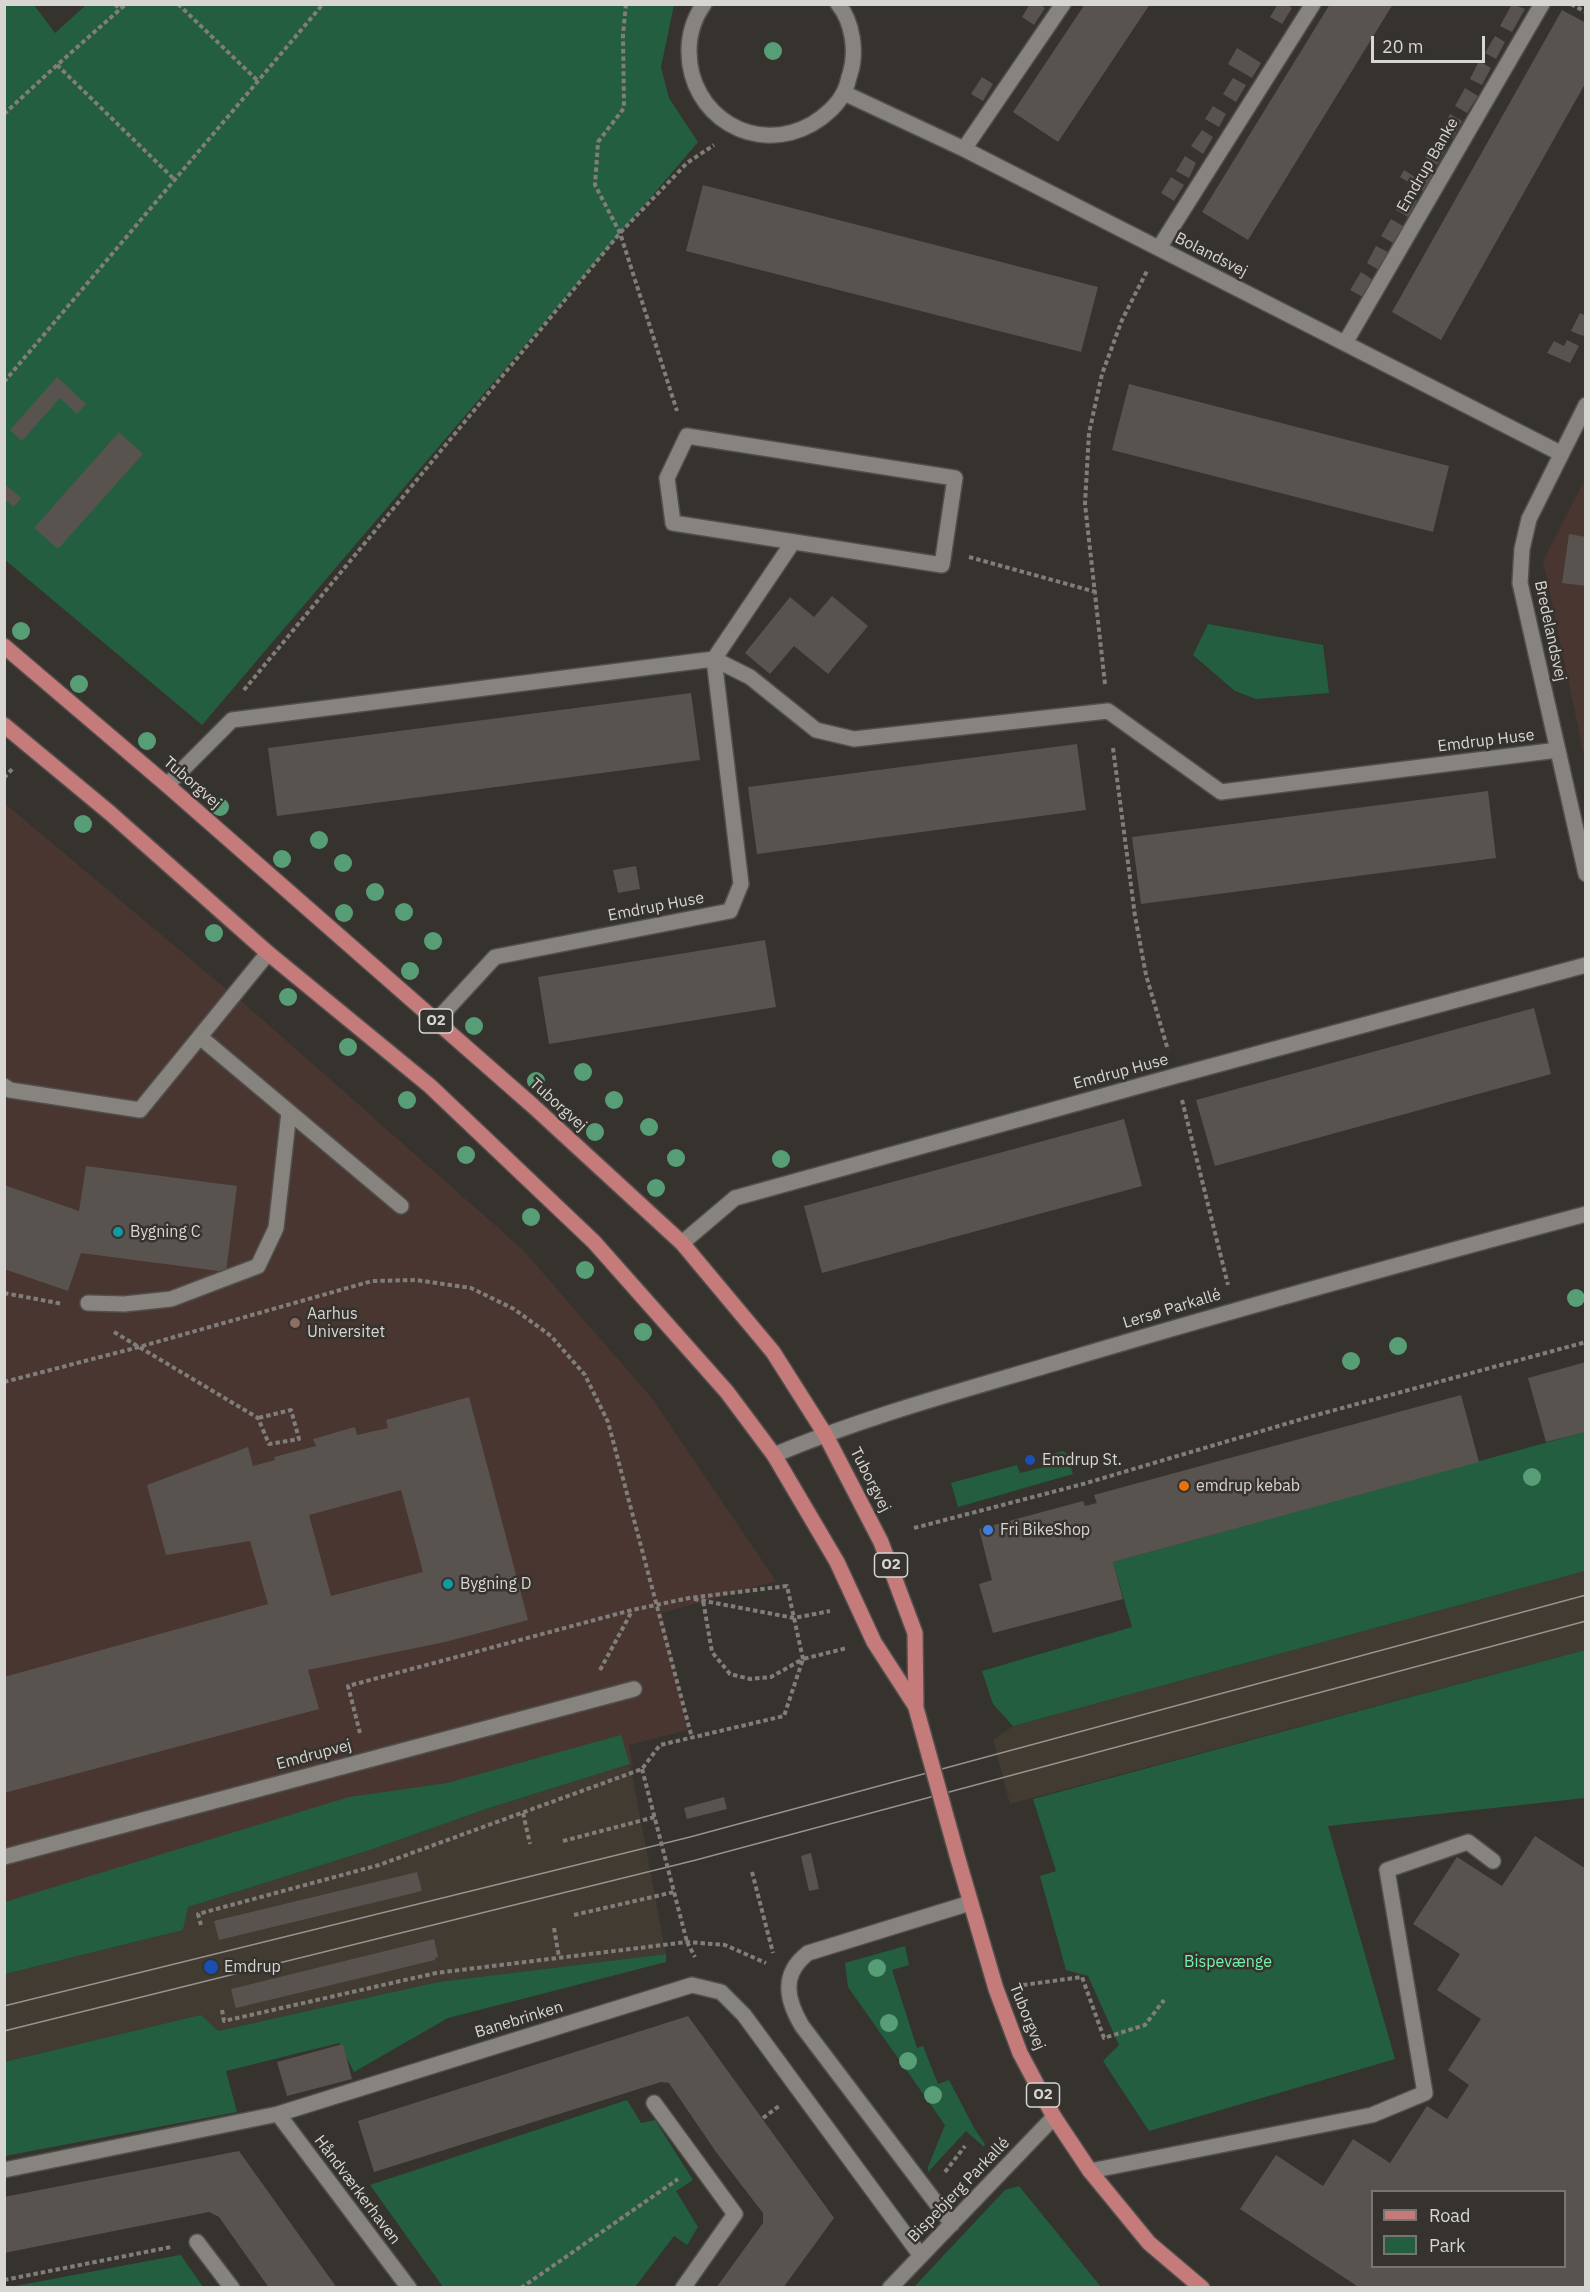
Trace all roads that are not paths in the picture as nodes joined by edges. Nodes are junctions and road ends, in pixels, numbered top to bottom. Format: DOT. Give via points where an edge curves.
graph roads {
  1 [pos="704,4"];
  2 [pos="838,4"];
  3 [pos="1063,4"];
  4 [pos="1313,4"];
  5 [pos="1542,4"];
  6 [pos="844,93"];
  7 [pos="964,149"];
  8 [pos="1159,248"];
  9 [pos="1346,343"];
  10 [pos="1584,412"];
  11 [pos="1560,453"];
  12 [pos="793,542"];
  13 [pos="4,646"];
  14 [pos="714,659"];
  15 [pos="4,725"];
  16 [pos="1558,750"];
  17 [pos="168,785"];
  18 [pos="1586,874"];
  19 [pos="268,953"];
  20 [pos="1586,965"];
  21 [pos="436,1021"];
  22 [pos="200,1038"];
  23 [pos="4,1086"];
  24 [pos="289,1112"];
  25 [pos="401,1206"];
  26 [pos="1586,1214"];
  27 [pos="682,1243"];
  28 [pos="88,1303"];
  29 [pos="825,1434"];
  30 [pos="774,1455"];
  31 [pos="634,1689"];
  32 [pos="916,1708"];
  33 [pos="4,1857"];
  34 [pos="1492,1861"];
  35 [pos="970,1903"];
  36 [pos="654,2103"];
  37 [pos="278,2114"];
  38 [pos="1054,2117"];
  39 [pos="4,2170"];
  40 [pos="1090,2171"];
  41 [pos="952,2224"];
  42 [pos="197,2242"];
  43 [pos="921,2256"];
  44 [pos="232,2288"];
  45 [pos="409,2288"];
  46 [pos="683,2288"];
  47 [pos="890,2288"];
  48 [pos="1202,2288"];
  1 -- 6 [label="street" via="689,38 689,66 697,92 714,114 737,129 767,136 797,132 824,117"];
  2 -- 6 [label="street" via="852,34 853,65"];
  3 -- 7 [label="street"];
  4 -- 8 [label="street"];
  5 -- 9 [label="street, Emdrup Banke"];
  6 -- 7 [label="street, Bolandsvej"];
  7 -- 8 [label="street, Bolandsvej"];
  8 -- 9 [label="street, Bolandsvej"];
  9 -- 11 [label="street, Bolandsvej"];
  10 -- 11 [label="street, Bredelandsvej"];
  11 -- 16 [label="street, Bredelandsvej" via="1528,519 1520,583"];
  12 -- 12 [label="street" via="673,523 667,478 687,436 955,478 942,566"];
  12 -- 14 [label="street"];
  13 -- 17 [label="main road, Tuborgvej / O2"];
  14 -- 16 [label="street, Emdrup Huse" via="750,677 816,729 854,739 1108,711 1221,792"];
  14 -- 17 [label="street" via="232,720"];
  14 -- 21 [label="street, Emdrup Huse" via="741,884 730,911 495,957"];
  15 -- 19 [label="main road, Tuborgvej / O2"];
  16 -- 18 [label="street, Bredelandsvej"];
  17 -- 21 [label="main road, Tuborgvej / O2"];
  19 -- 22 [label="street"];
  19 -- 30 [label="main road, Tuborgvej / O2" via="430,1086 594,1242 727,1392"];
  20 -- 27 [label="street, Emdrup Huse" via="735,1198"];
  21 -- 27 [label="main road, Tuborgvej / O2"];
  22 -- 23 [label="street" via="140,1110"];
  22 -- 24 [label="street"];
  24 -- 25 [label="street"];
  24 -- 28 [label="street" via="276,1228 258,1266 171,1299"];
  26 -- 29 [label="street, Lersø Parkallé" via="1234,1309"];
  27 -- 29 [label="main road, Tuborgvej / O2" via="773,1352"];
  29 -- 30 [label="street, Lersø Parkallé"];
  29 -- 32 [label="main road, Tuborgvej / O2" via="881,1542 915,1634"];
  30 -- 32 [label="main road, Tuborgvej / O2" via="837,1562 874,1642"];
  31 -- 33 [label="street, Emdrupvej"];
  32 -- 35 [label="main road, Tuborgvej / O2, bridge"];
  34 -- 40 [label="street" via="1468,1842 1387,1870 1425,2092 1372,2115"];
  35 -- 38 [label="main road, Tuborgvej / O2" via="1020,2053"];
  35 -- 41 [label="street" via="808,1953 784,1972 792,2009 802,2026"];
  36 -- 46 [label="street" via="735,2214"];
  37 -- 39 [label="street, Banebrinken"];
  37 -- 43 [label="street, Banebrinken" via="692,1985 721,1992 744,2015"];
  37 -- 45 [label="street, Håndværkerhaven"];
  38 -- 40 [label="main road, Tuborgvej / O2"];
  38 -- 41 [label="street, Bispebjerg Parkallé"];
  40 -- 48 [label="main road, Tuborgvej / O2" via="1149,2243"];
  41 -- 43 [label="street, Bispebjerg Parkallé"];
  42 -- 44 [label="street"];
  43 -- 47 [label="street, Bispebjerg Parkallé"];
}
